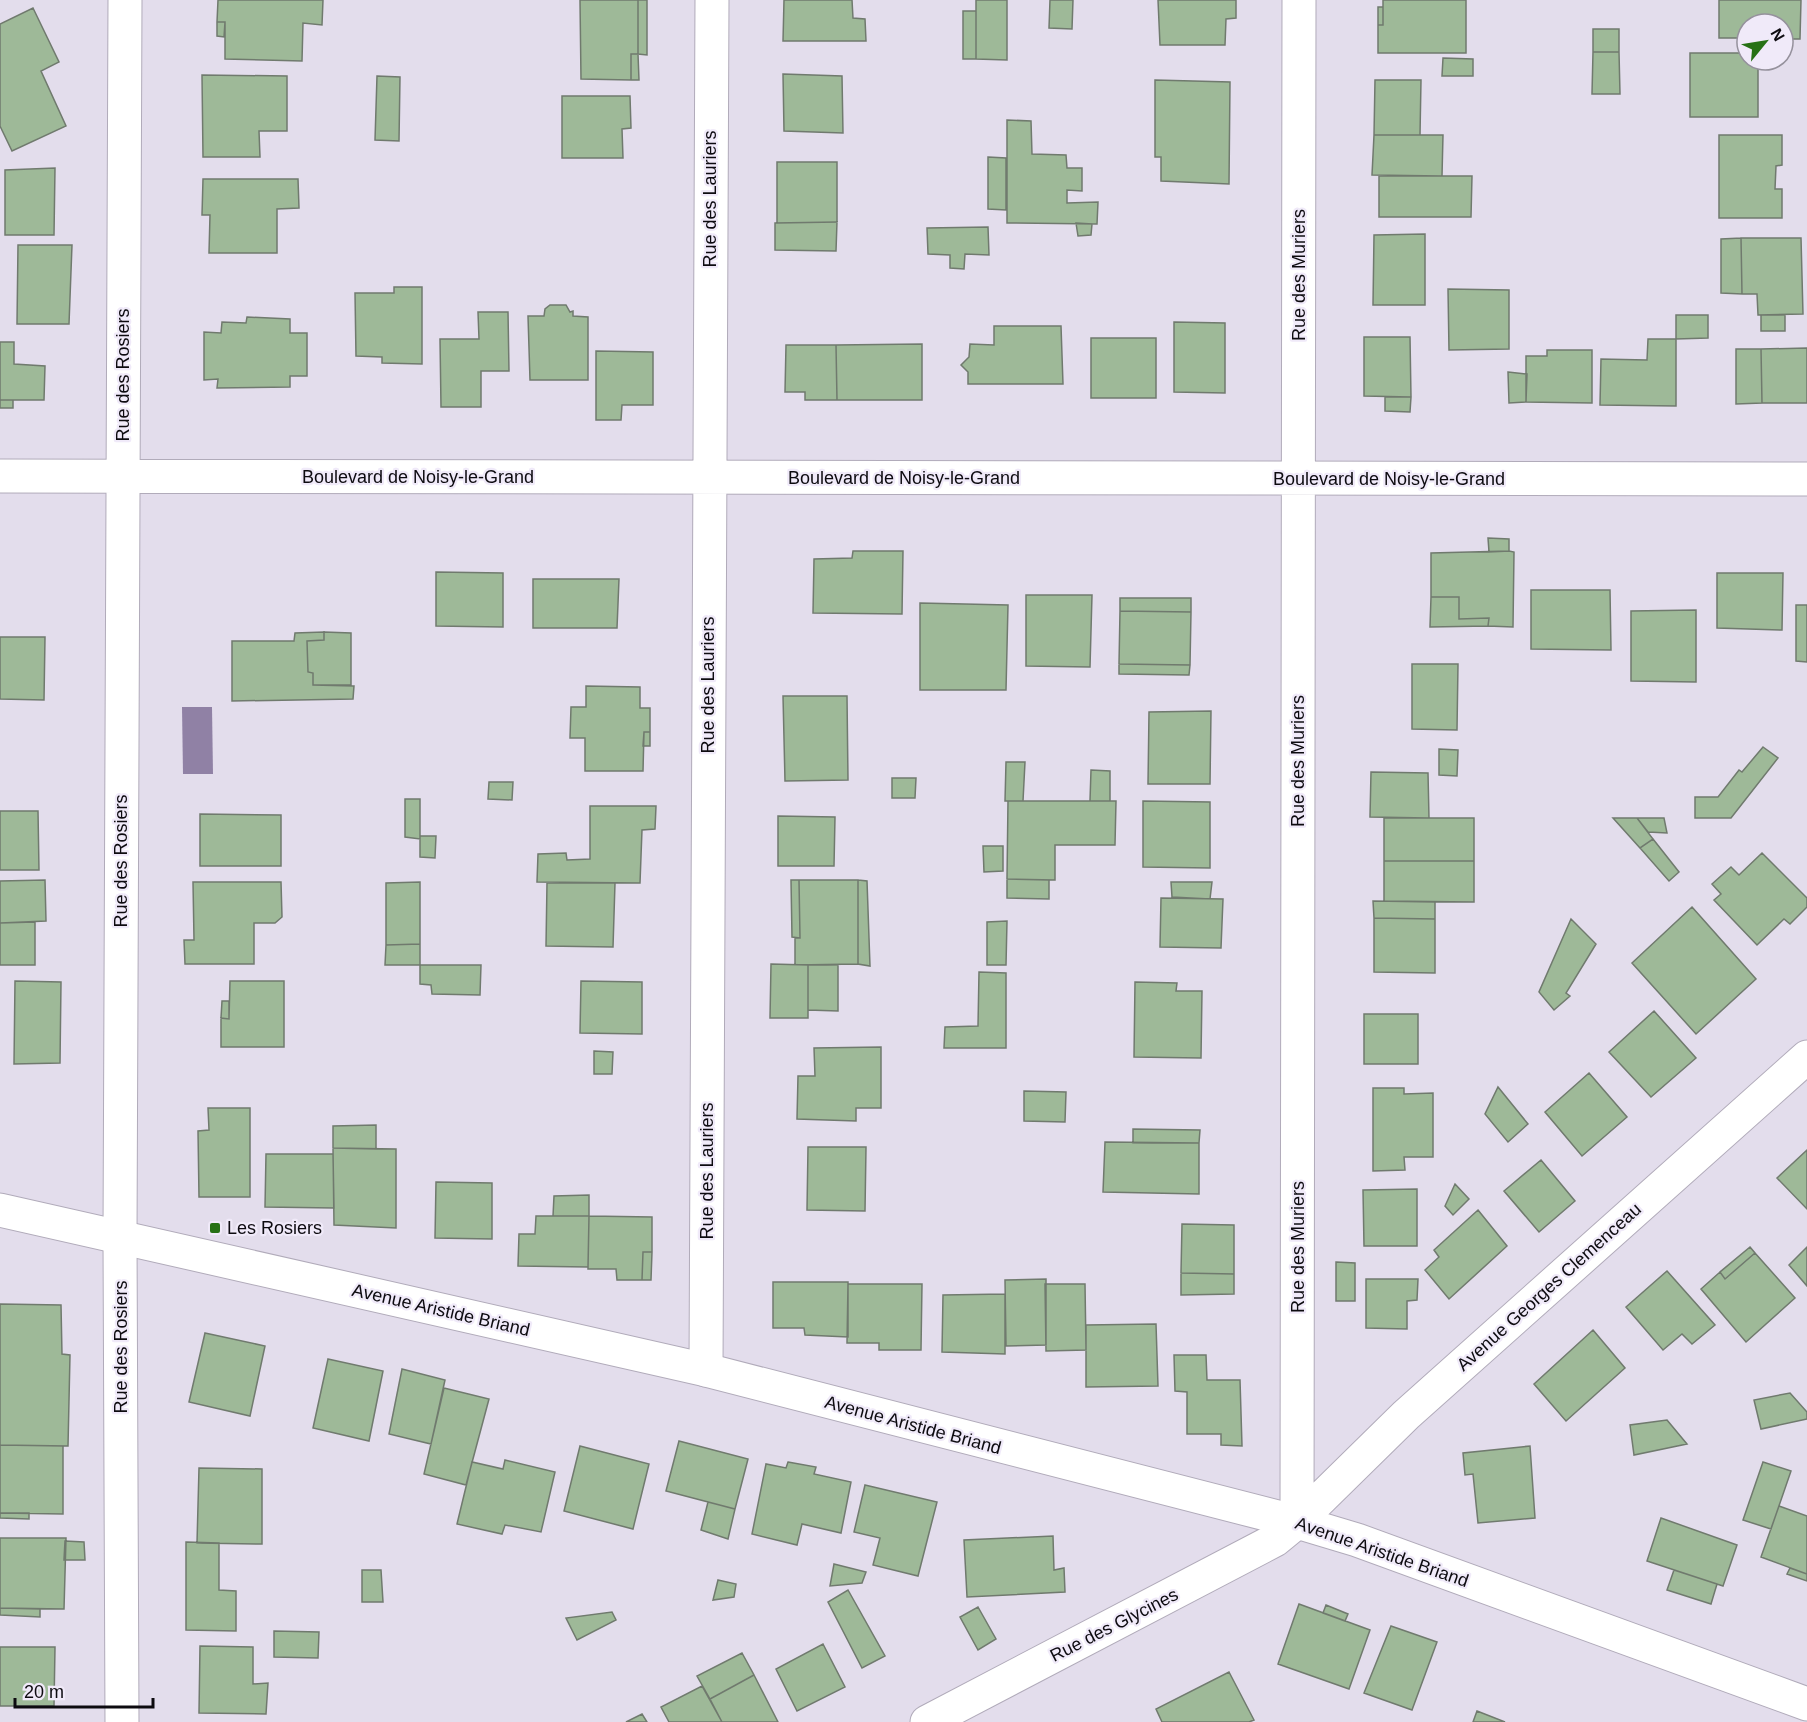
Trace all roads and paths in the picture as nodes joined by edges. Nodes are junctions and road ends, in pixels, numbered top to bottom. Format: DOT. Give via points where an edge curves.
graph roads {
  1 [pos="125,0"];
  2 [pos="712,0"];
  3 [pos="1299,0"];
  4 [pos="0,476"];
  5 [pos="122,477"];
  6 [pos="708,478"];
  7 [pos="1299,479"];
  8 [pos="1807,479"];
  9 [pos="1807,1057"];
  10 [pos="0,1210"];
  11 [pos="120,1238"];
  12 [pos="706,1370"];
  13 [pos="1297,1522"];
  14 [pos="1807,1704"];
  15 [pos="122,1722"];
  16 [pos="927,1722"];
  1 -- 5 [label="street, Rue des Rosiers"];
  2 -- 6 [label="street, Rue des Lauriers"];
  3 -- 7 [label="street, Rue des Muriers"];
  4 -- 5 [label="street, Boulevard de Noisy-le-Grand"];
  5 -- 6 [label="street, Boulevard de Noisy-le-Grand"];
  5 -- 11 [label="street, Rue des Rosiers"];
  6 -- 7 [label="street, Boulevard de Noisy-le-Grand"];
  6 -- 12 [label="street, Rue des Lauriers"];
  7 -- 8 [label="street, Boulevard de Noisy-le-Grand"];
  7 -- 13 [label="street, Rue des Muriers"];
  9 -- 13 [label="street, Avenue Georges Clemenceau" via="1406,1415"];
  10 -- 11 [label="street, Avenue Aristide Briand"];
  11 -- 12 [label="street, Avenue Aristide Briand"];
  11 -- 15 [label="street, Rue des Rosiers"];
  12 -- 13 [label="street, Avenue Aristide Briand"];
  13 -- 14 [label="street, Avenue Aristide Briand" via="1357,1540"];
  13 -- 16 [label="street, Rue des Glycines" via="1250,1554"];
}
